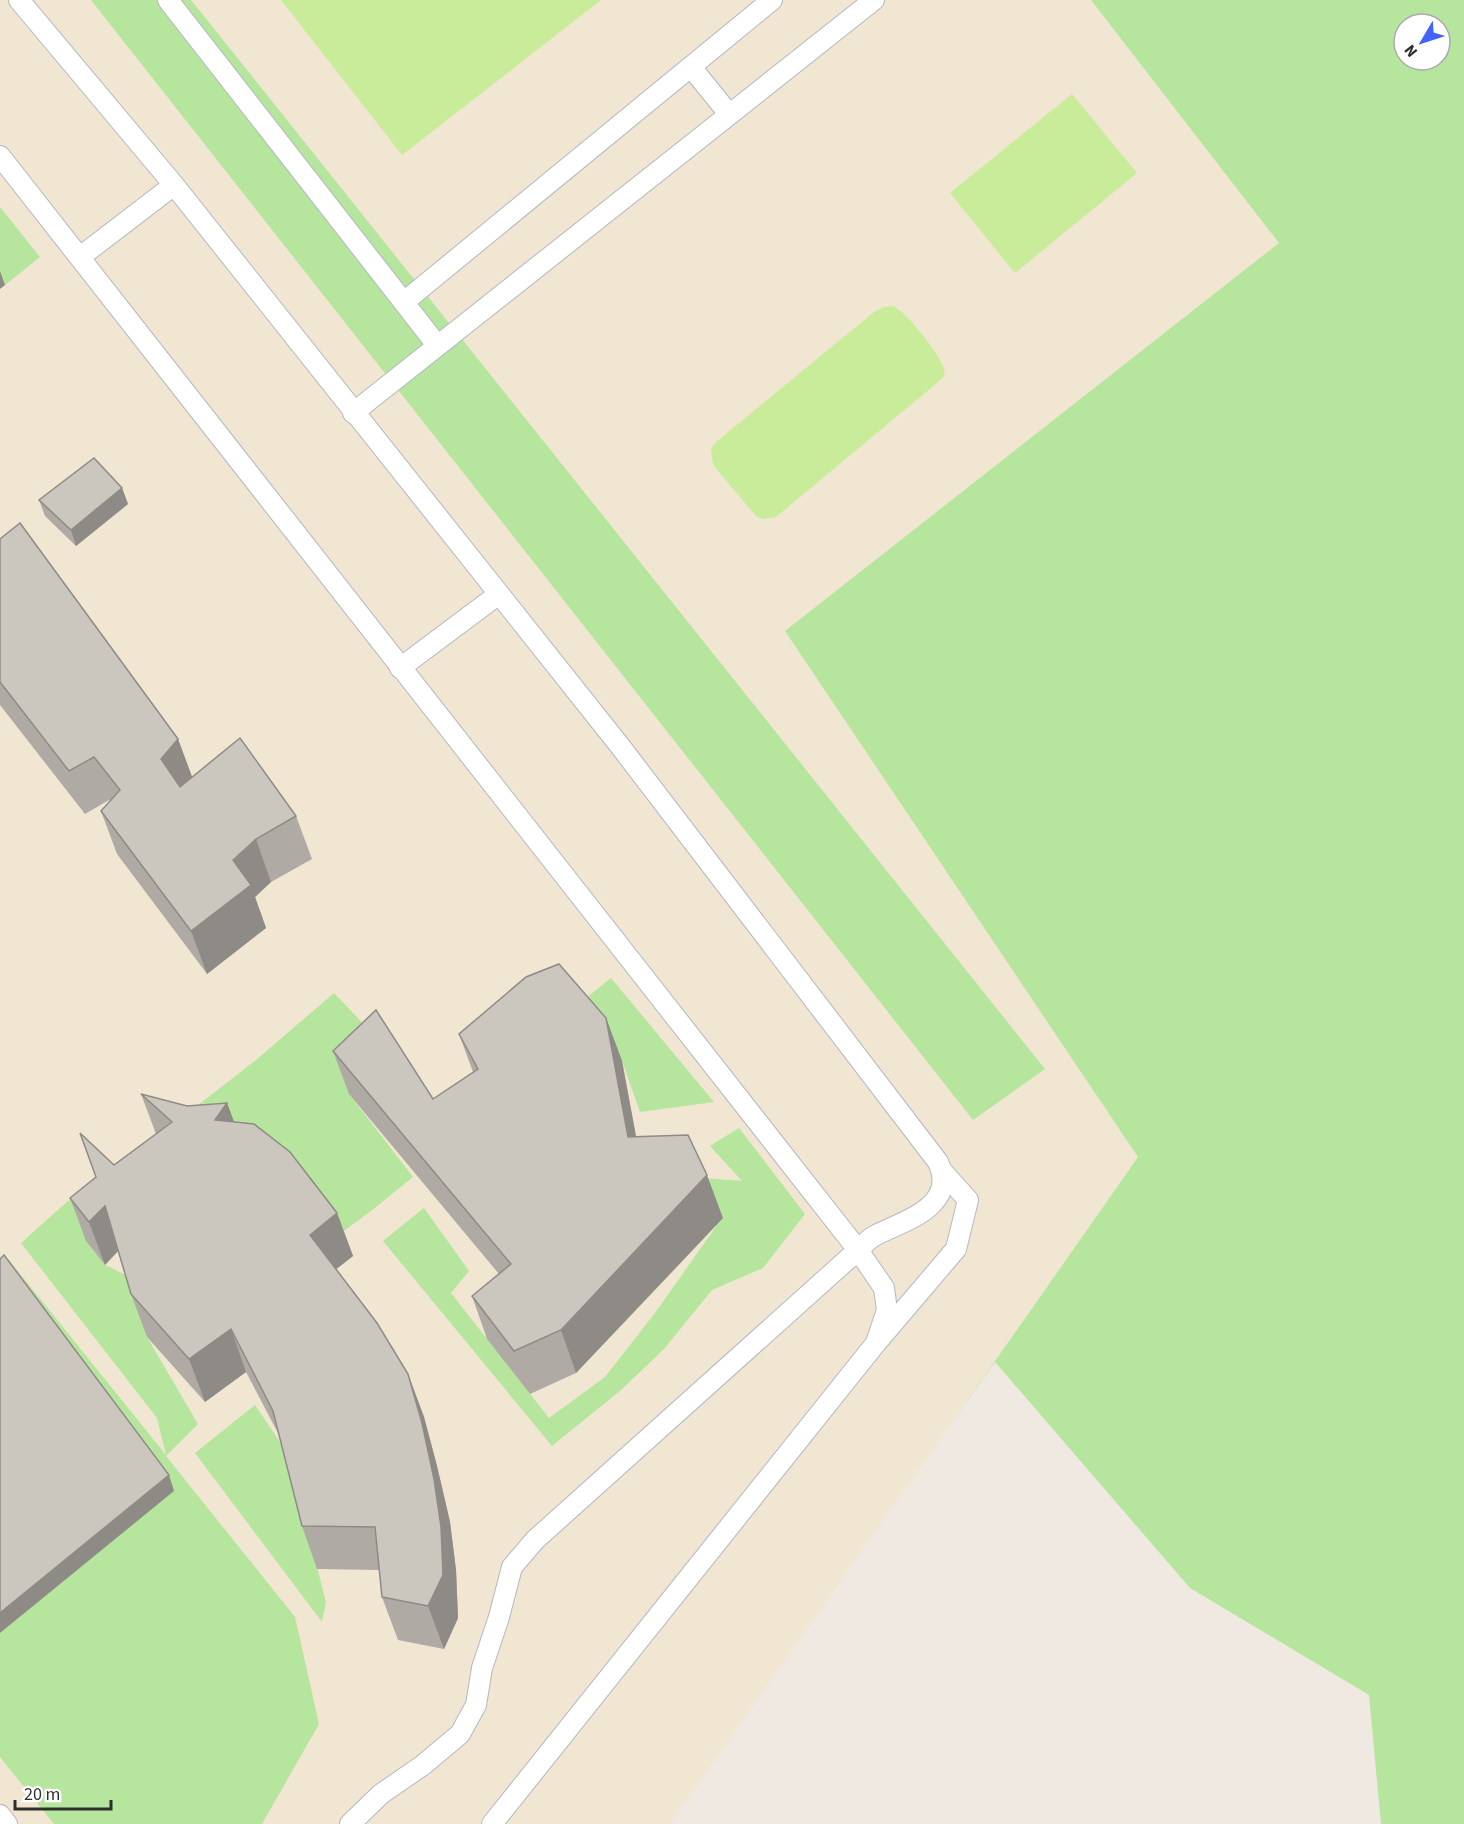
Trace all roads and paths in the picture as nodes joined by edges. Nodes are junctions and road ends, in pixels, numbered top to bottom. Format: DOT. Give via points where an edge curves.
graph roads {
  1 [pos="19,0"];
  2 [pos="168,0"];
  3 [pos="772,0"];
  4 [pos="873,0"];
  5 [pos="691,67"];
  6 [pos="729,114"];
  7 [pos="0,156"];
  8 [pos="174,186"];
  9 [pos="80,257"];
  10 [pos="404,302"];
  11 [pos="437,345"];
  12 [pos="353,413"];
  13 [pos="499,594"];
  14 [pos="400,668"];
  15 [pos="942,1172"];
  16 [pos="858,1250"];
  17 [pos="876,1343"];
  18 [pos="0,1815"];
  19 [pos="7,1824"];
  20 [pos="350,1824"];
  21 [pos="492,1824"];
  1 -- 8 [label="lane"];
  2 -- 10 [label="lane"];
  3 -- 5 [label="lane"];
  4 -- 6 [label="lane"];
  5 -- 6 [label="lane"];
  5 -- 10 [label="lane"];
  6 -- 11 [label="lane"];
  7 -- 9 [label="lane"];
  8 -- 9 [label="lane"];
  8 -- 12 [label="lane"];
  9 -- 14 [label="lane"];
  10 -- 11 [label="lane"];
  11 -- 12 [label="lane"];
  12 -- 13 [label="lane"];
  13 -- 14 [label="lane"];
  13 -- 15 [label="lane" via="621,746"];
  14 -- 16 [label="lane"];
  15 -- 16 [label="lane" via="940,1194 931,1206 874,1236"];
  15 -- 17 [label="lane" via="968,1200 956,1249"];
  16 -- 17 [label="lane" via="884,1288 887,1310"];
  16 -- 20 [label="lane" via="535,1540 512,1567 482,1668 476,1705 460,1734 381,1794"];
  17 -- 21 [label="lane"];
  18 -- 19 [label="lane"];
}
